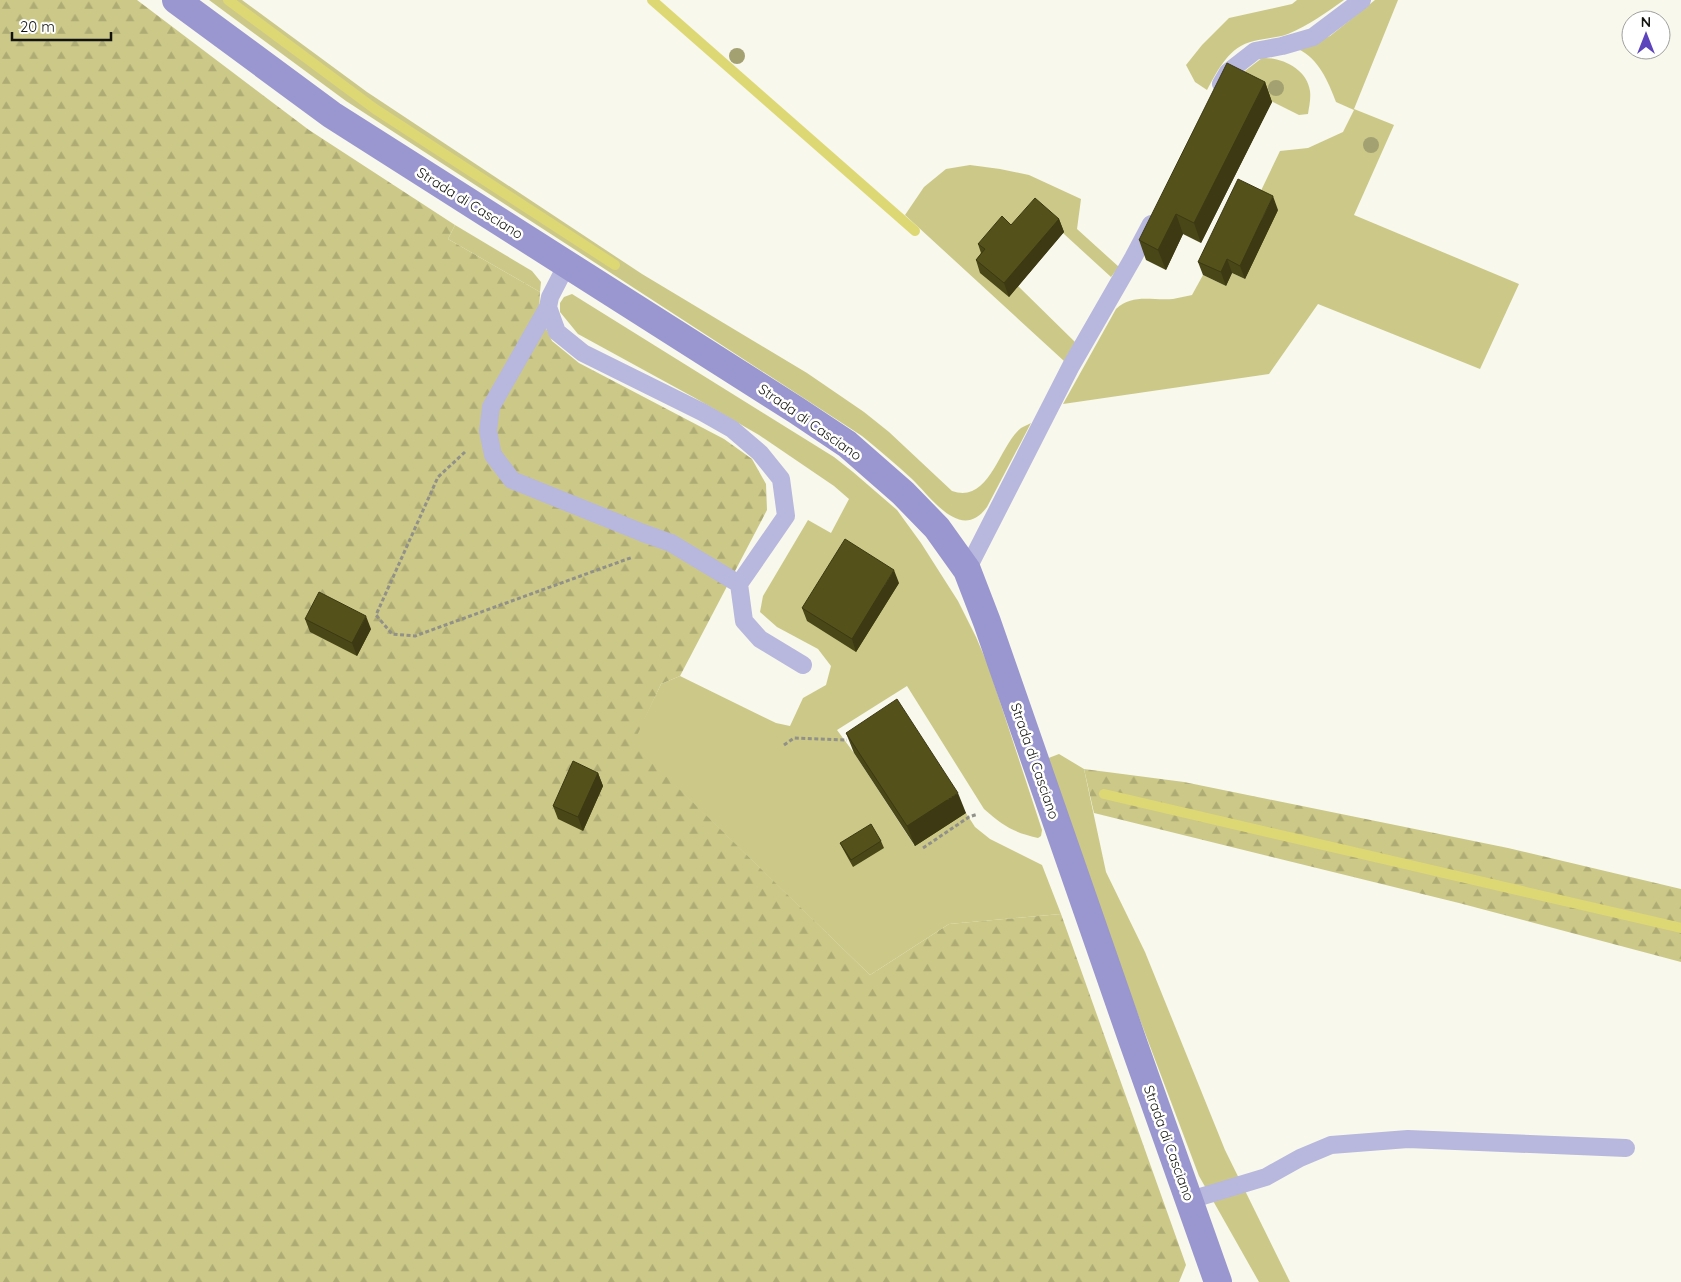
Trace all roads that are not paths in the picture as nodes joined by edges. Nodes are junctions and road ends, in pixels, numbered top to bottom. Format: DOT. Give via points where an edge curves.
graph roads {
  1 [pos="176,0"];
  2 [pos="1362,0"];
  3 [pos="1214,98"];
  4 [pos="1156,214"];
  5 [pos="567,264"];
  6 [pos="548,307"];
  7 [pos="967,570"];
  8 [pos="739,584"];
  9 [pos="803,665"];
  10 [pos="1626,1148"];
  11 [pos="1190,1200"];
  12 [pos="1218,1282"];
  1 -- 5 [label="street, Strada di Casciano" via="332,115"];
  2 -- 3 [label="lane" via="1313,37 1256,51 1228,72"];
  4 -- 7 [label="lane" via="1071,366"];
  5 -- 6 [label="lane"];
  5 -- 7 [label="street, Strada di Casciano" via="847,444 903,492 937,528"];
  6 -- 8 [label="lane" via="557,332 583,353 732,429 760,453 780,479 786,516"];
  6 -- 8 [label="lane" via="491,407 488,431 494,455 512,480 671,543"];
  7 -- 11 [label="street, Strada di Casciano"];
  8 -- 9 [label="lane" via="744,621 760,639"];
  10 -- 11 [label="lane" via="1408,1139 1331,1145 1266,1177"];
  11 -- 12 [label="street, Strada di Casciano"];
}
